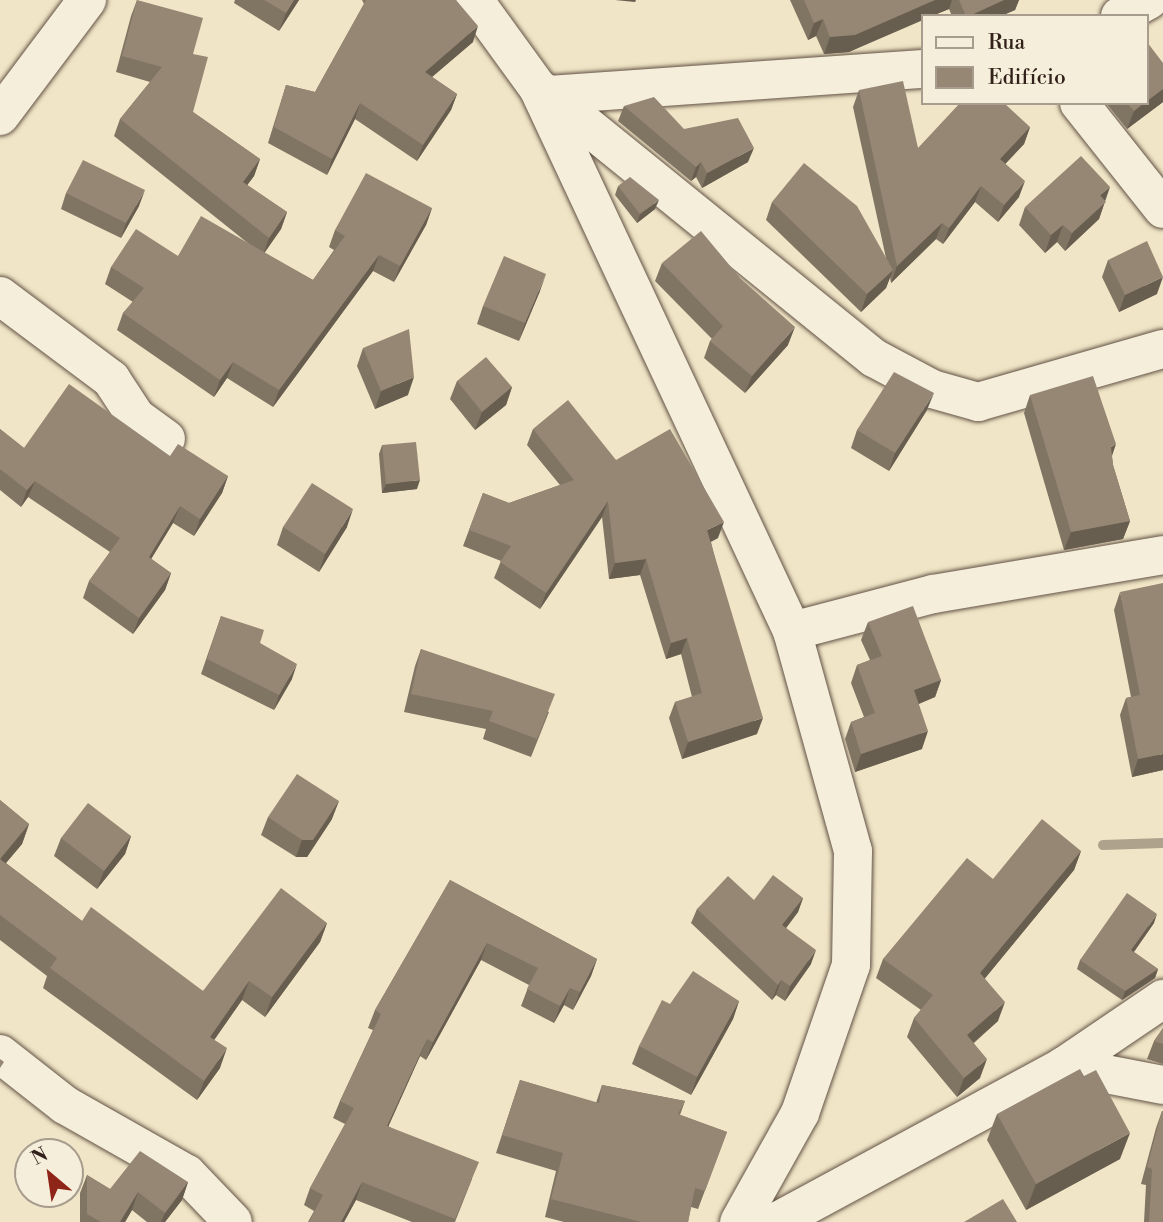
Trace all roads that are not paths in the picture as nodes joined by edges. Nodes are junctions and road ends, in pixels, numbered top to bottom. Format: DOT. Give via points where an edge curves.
graph roads {
  1 [pos="87,0"];
  2 [pos="474,0"];
  3 [pos="1149,0"];
  4 [pos="1124,14"];
  5 [pos="922,69"];
  6 [pos="543,91"];
  7 [pos="1081,105"];
  8 [pos="0,116"];
  9 [pos="1163,209"];
  10 [pos="0,296"];
  11 [pos="1163,349"];
  12 [pos="166,439"];
  13 [pos="1163,555"];
  14 [pos="792,631"];
  15 [pos="1163,999"];
  16 [pos="0,1054"];
  17 [pos="1064,1066"];
  18 [pos="1163,1085"];
  19 [pos="233,1222"];
  20 [pos="739,1222"];
  21 [pos="776,1222"];
  1 -- 8 [label="street"];
  2 -- 6 [label="street"];
  3 -- 4 [label="street"];
  5 -- 6 [label="street"];
  6 -- 11 [label="street" via="874,358 932,389 978,402"];
  6 -- 14 [label="street"];
  7 -- 9 [label="street"];
  10 -- 12 [label="street" via="111,379 136,416"];
  13 -- 14 [label="street" via="933,594"];
  14 -- 20 [label="street" via="853,851 851,965 800,1113"];
  15 -- 17 [label="street"];
  16 -- 19 [label="street" via="65,1105 187,1174"];
  17 -- 18 [label="street"];
  17 -- 21 [label="street"];
}
